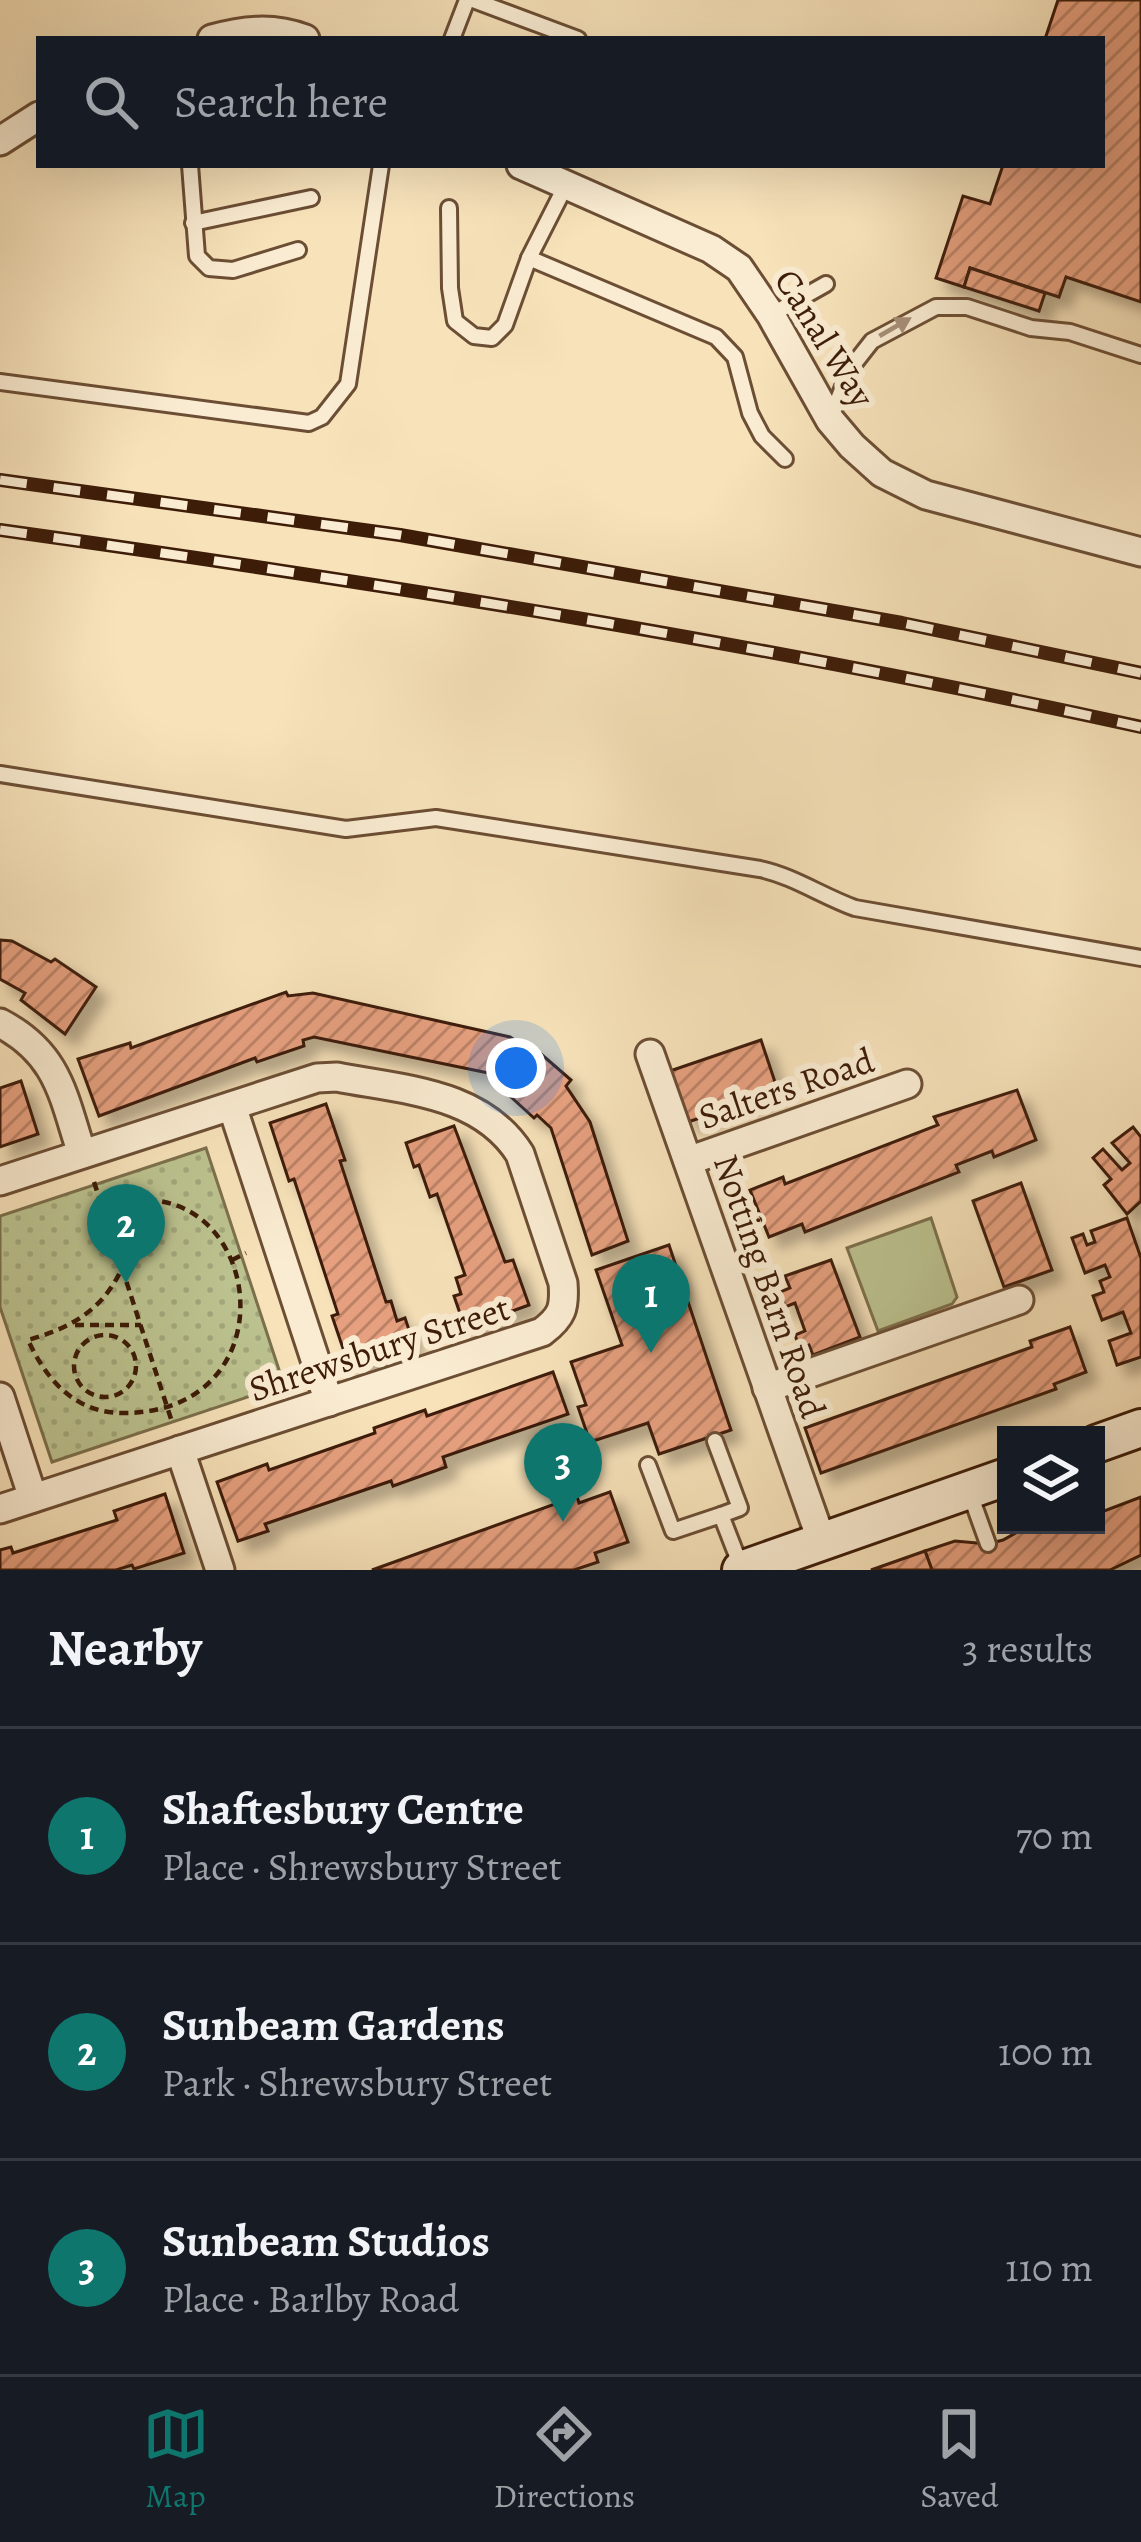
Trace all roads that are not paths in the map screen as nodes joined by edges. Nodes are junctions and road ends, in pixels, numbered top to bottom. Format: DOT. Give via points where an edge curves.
graph roads {
  1 [pos="470,0"];
  2 [pos="223,36"];
  3 [pos="294,36"];
  4 [pos="453,36"];
  5 [pos="570,36"];
  6 [pos="36,118"];
  7 [pos="0,142"];
  8 [pos="190,168"];
  9 [pos="381,168"];
  10 [pos="528,168"];
  11 [pos="566,185"];
  12 [pos="310,199"];
  13 [pos="448,208"];
  14 [pos="193,223"];
  15 [pos="298,250"];
  16 [pos="529,258"];
  17 [pos="826,284"];
  18 [pos="771,315"];
  19 [pos="1141,355"];
  20 [pos="0,382"];
  21 [pos="830,420"];
  22 [pos="785,459"];
  23 [pos="1141,552"];
  24 [pos="0,774"];
  25 [pos="1141,958"];
  26 [pos="0,1023"];
  27 [pos="650,1054"];
  28 [pos="908,1084"];
  29 [pos="232,1106"];
  30 [pos="688,1161"];
  31 [pos="87,1165"];
  32 [pos="0,1181"];
  33 [pos="1019,1300"];
  34 [pos="767,1388"];
  35 [pos="0,1397"];
  36 [pos="329,1402"];
  37 [pos="1141,1428"];
  38 [pos="177,1438"];
  39 [pos="715,1441"];
  40 [pos="1105,1441"];
  41 [pos="648,1465"];
  42 [pos="997,1480"];
  43 [pos="969,1491"];
  44 [pos="33,1498"];
  45 [pos="0,1509"];
  46 [pos="722,1515"];
  47 [pos="822,1542"];
  48 [pos="988,1544"];
  49 [pos="220,1570"];
  50 [pos="742,1570"];
  1 -- 4 [label="lane"];
  1 -- 5 [label="lane"];
  2 -- 3 [label="street"];
  6 -- 7 [label="street"];
  8 -- 14 [label="lane"];
  9 -- 20 [label="lane" via="348,384 322,417 309,423"];
  10 -- 11 [label="street, Canal Way"];
  11 -- 16 [label="lane"];
  11 -- 18 [label="street, Canal Way" via="720,255 739,268"];
  12 -- 14 [label="lane"];
  13 -- 16 [label="lane" via="455,321 474,336 492,338 505,325"];
  14 -- 15 [label="lane" via="197,256 208,268 233,270"];
  16 -- 22 [label="lane" via="716,337 735,357 762,436"];
  17 -- 18 [label="lane"];
  18 -- 21 [label="street, Canal Way"];
  21 -- 19 [label="lane, one-way" via="872,340 936,307 967,307"];
  21 -- 23 [label="street, Canal Way" via="904,486"];
  24 -- 25 [label="lane" via="326,827 436,818 760,868 855,908"];
  26 -- 31 [label="street" via="56,1072"];
  27 -- 30 [label="street, Notting Barn Road"];
  28 -- 30 [label="street, Salters Road"];
  29 -- 31 [label="street, Shrewsbury Street"];
  29 -- 36 [label="street"];
  29 -- 36 [label="street, Shrewsbury Street" via="337,1077 466,1103 520,1154 562,1283 559,1318 542,1332"];
  30 -- 34 [label="street, Notting Barn Road"];
  31 -- 32 [label="street, Shrewsbury Street"];
  33 -- 34 [label="street"];
  34 -- 47 [label="street, Notting Barn Road"];
  35 -- 44 [label="street"];
  36 -- 38 [label="street, Shrewsbury Street"];
  37 -- 40 [label="street"];
  38 -- 44 [label="street, Shrewsbury Street"];
  38 -- 49 [label="street"];
  39 -- 46 [label="lane" via="740,1508"];
  41 -- 46 [label="lane" via="673,1532"];
  42 -- 43 [label="street"];
  43 -- 47 [label="street"];
  43 -- 48 [label="lane"];
  44 -- 45 [label="street, Shrewsbury Street"];
  46 -- 50 [label="lane"];
  47 -- 50 [label="street"];
}
